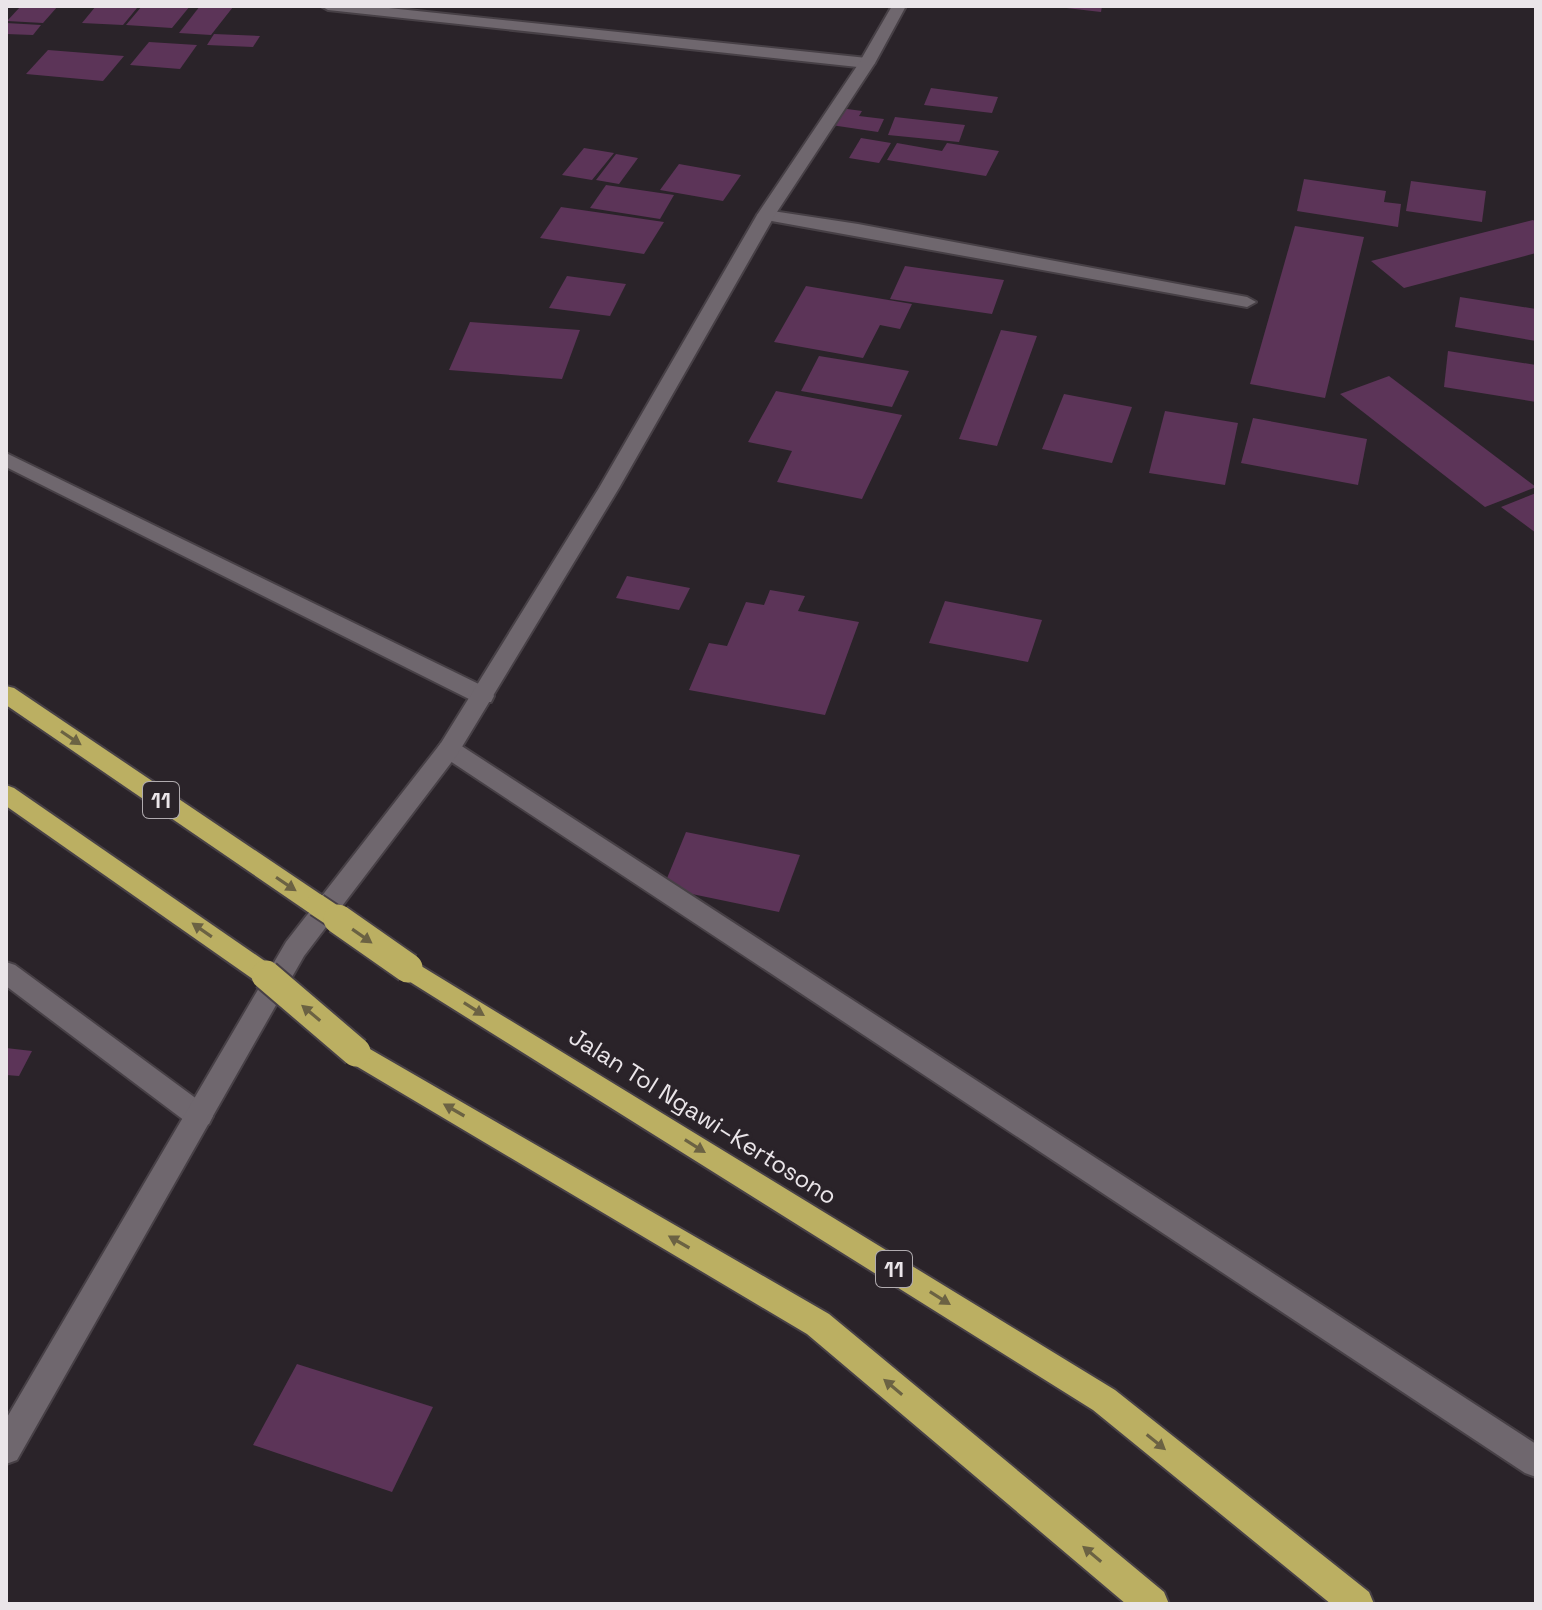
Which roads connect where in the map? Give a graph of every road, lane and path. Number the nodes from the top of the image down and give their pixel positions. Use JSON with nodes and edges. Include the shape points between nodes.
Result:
{"nodes":[{"id":1,"x":328,"y":6,"type":"edge"},
{"id":2,"x":899,"y":6,"type":"edge"},
{"id":3,"x":359,"y":8,"type":"edge"},
{"id":4,"x":867,"y":63,"type":"junction"},
{"id":5,"x":766,"y":215,"type":"junction"},
{"id":6,"x":1247,"y":302,"type":"dead end"},
{"id":7,"x":6,"y":459,"type":"edge"},
{"id":8,"x":6,"y":694,"type":"edge"},
{"id":9,"x":483,"y":696,"type":"junction"},
{"id":10,"x":449,"y":749,"type":"junction"},
{"id":11,"x":6,"y":794,"type":"edge"},
{"id":12,"x":6,"y":972,"type":"edge"},
{"id":13,"x":199,"y":1116,"type":"junction"},
{"id":14,"x":6,"y":1449,"type":"edge"},
{"id":15,"x":1536,"y":1462,"type":"edge"},
{"id":16,"x":1152,"y":1604,"type":"edge"},
{"id":17,"x":1357,"y":1604,"type":"edge"}],
"edges":[{"from":1,"to":3,"type":"street"},
{"from":2,"to":4,"type":"street"},
{"from":3,"to":4,"type":"street"},
{"from":4,"to":5,"type":"street"},
{"from":5,"to":6,"type":"street"},
{"from":5,"to":9,"type":"street"},
{"from":7,"to":9,"type":"street"},
{"from":8,"to":17,"type":"highway","name":"Jalan Tol Ngawi–Kertosono","number":"11","one_way":true,"bridge":true,"via":[[408,968],[1104,1400]]},
{"from":9,"to":10,"type":"street"},
{"from":10,"to":13,"type":"street","via":[[295,949]]},
{"from":10,"to":15,"type":"street"},
{"from":16,"to":11,"type":"highway","one_way":true,"bridge":true,"via":[[818,1324],[356,1052],[266,975]]},
{"from":12,"to":13,"type":"street"},
{"from":13,"to":14,"type":"street"}]}
